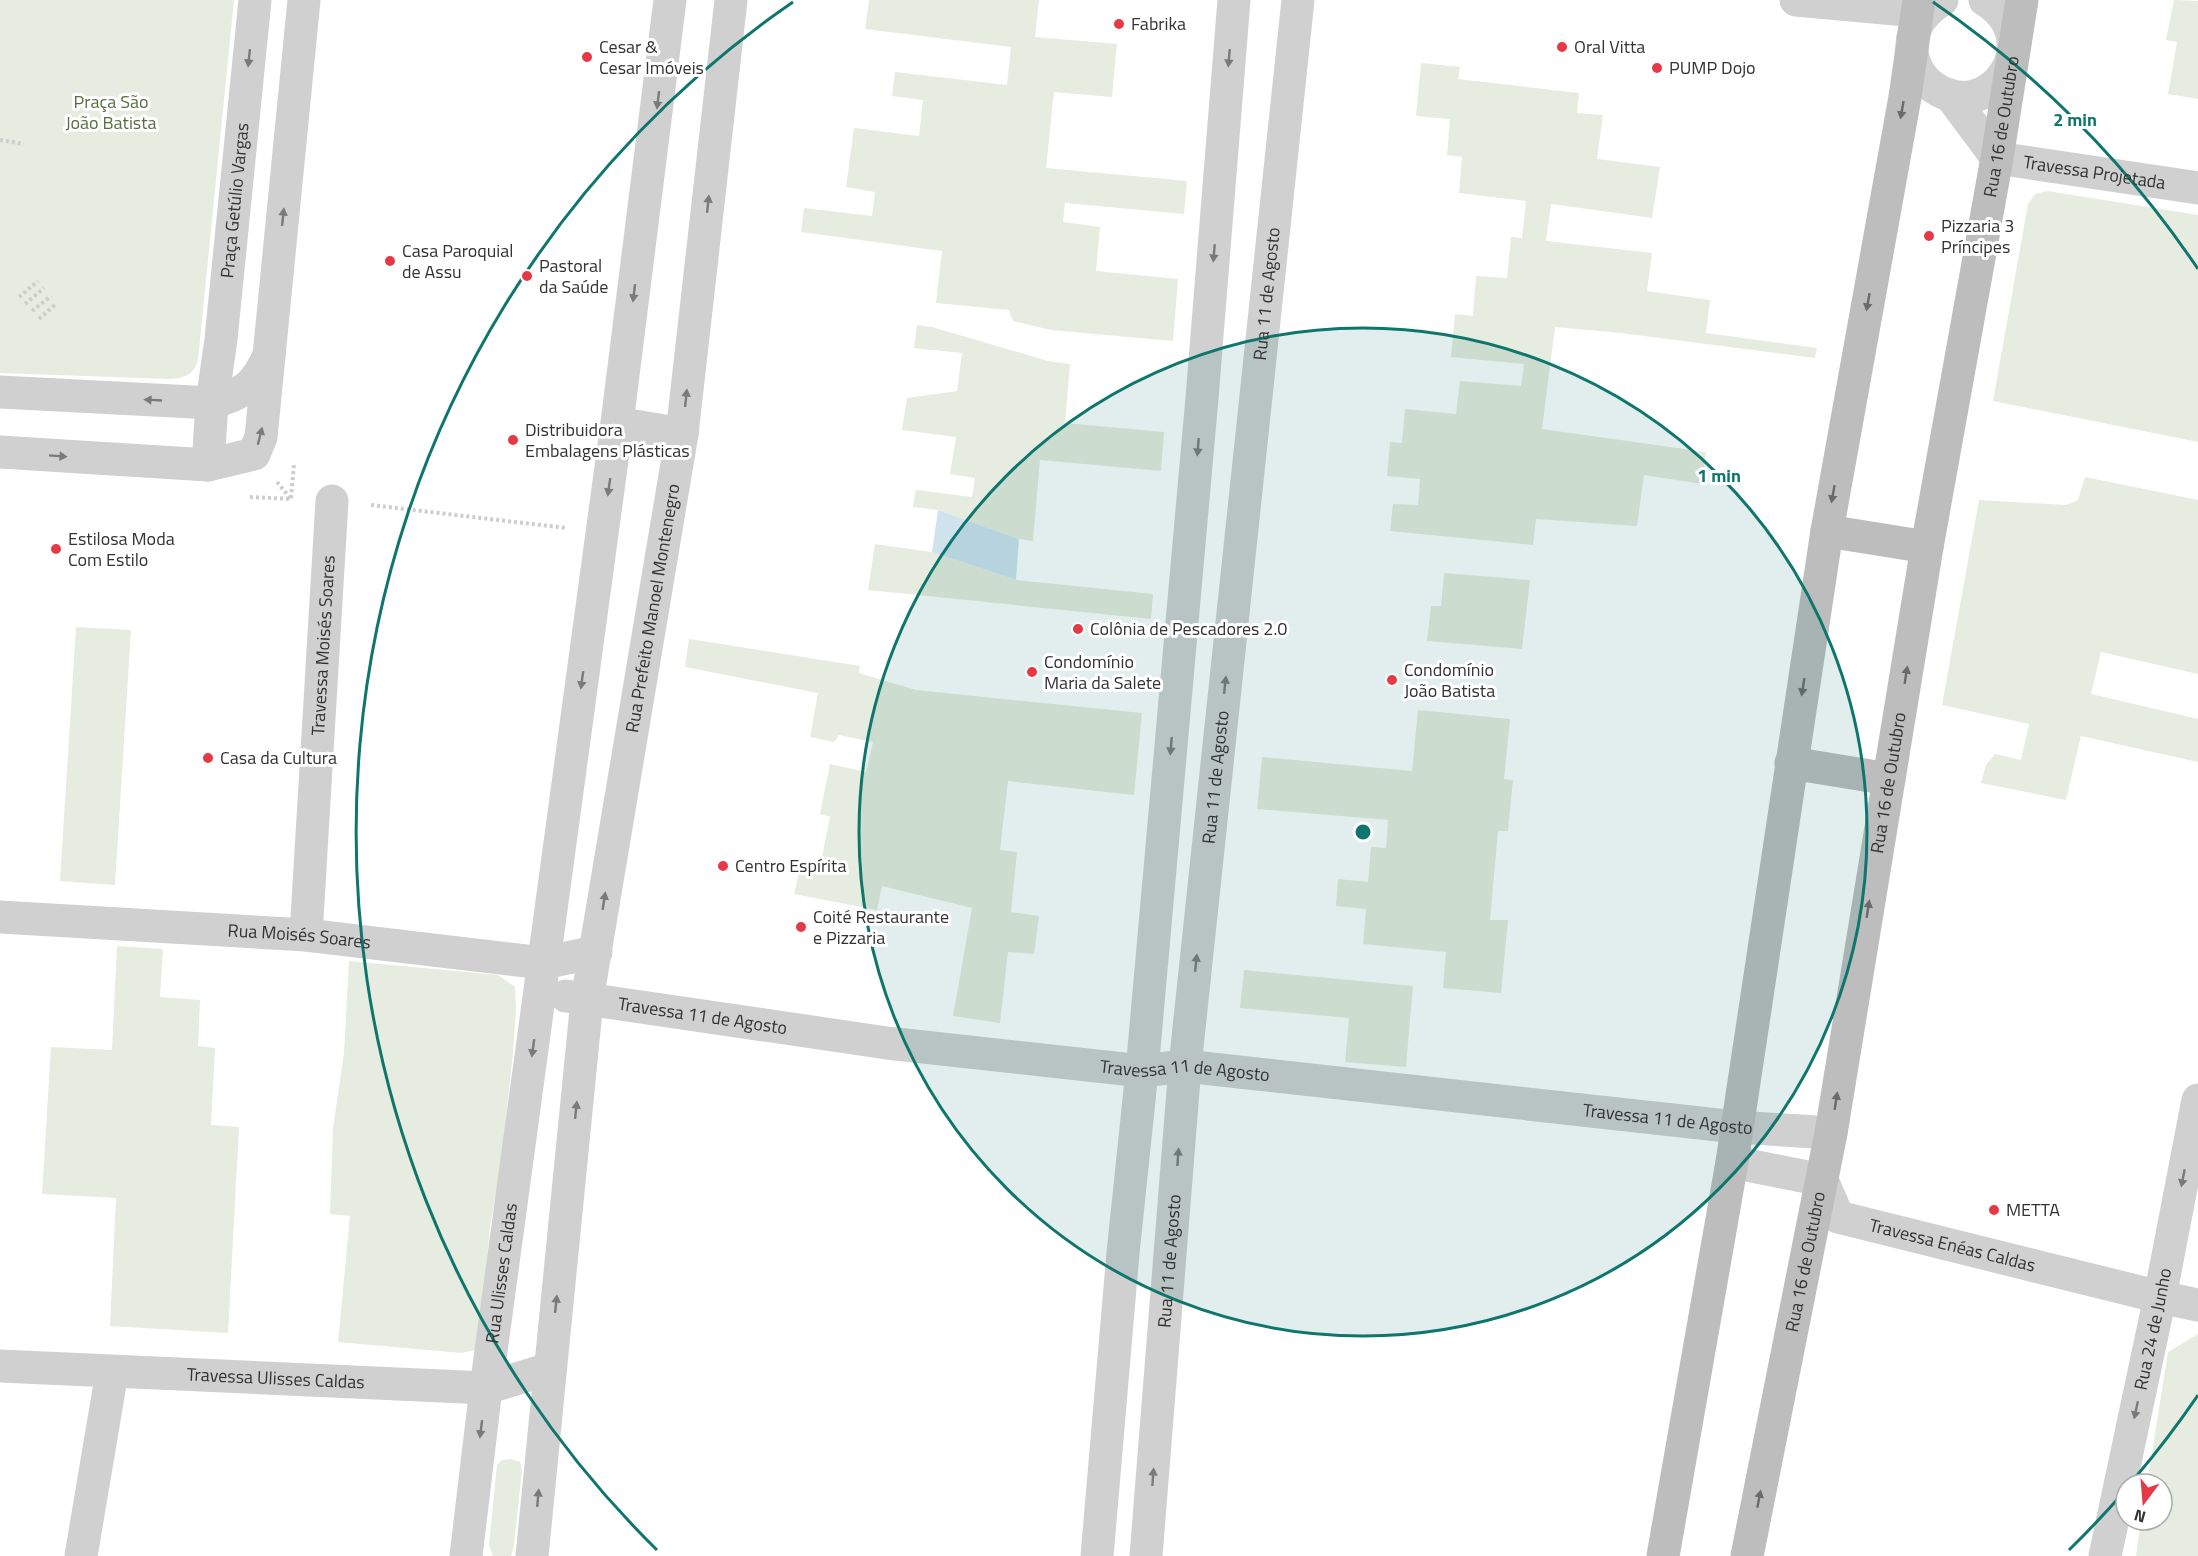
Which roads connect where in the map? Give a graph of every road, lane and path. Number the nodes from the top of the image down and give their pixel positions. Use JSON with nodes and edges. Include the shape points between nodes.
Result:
{"nodes":[{"id":1,"x":255,"y":0,"type":"edge"},
{"id":2,"x":304,"y":0,"type":"edge"},
{"id":3,"x":670,"y":0,"type":"edge"},
{"id":4,"x":731,"y":0,"type":"edge"},
{"id":5,"x":1234,"y":0,"type":"edge"},
{"id":6,"x":1298,"y":0,"type":"edge"},
{"id":7,"x":1796,"y":0,"type":"edge"},
{"id":8,"x":1985,"y":0,"type":"edge"},
{"id":9,"x":2021,"y":5,"type":"edge"},
{"id":10,"x":1923,"y":12,"type":"edge"},
{"id":11,"x":2013,"y":55,"type":"junction"},
{"id":12,"x":1950,"y":95,"type":"junction"},
{"id":13,"x":0,"y":140,"type":"edge"},
{"id":14,"x":24,"y":144,"type":"dead end"},
{"id":15,"x":1997,"y":158,"type":"junction"},
{"id":16,"x":2198,"y":188,"type":"edge"},
{"id":17,"x":38,"y":281,"type":"dead end"},
{"id":18,"x":44,"y":288,"type":"dead end"},
{"id":19,"x":51,"y":296,"type":"dead end"},
{"id":20,"x":19,"y":297,"type":"dead end"},
{"id":21,"x":57,"y":303,"type":"dead end"},
{"id":22,"x":25,"y":304,"type":"dead end"},
{"id":23,"x":32,"y":311,"type":"dead end"},
{"id":24,"x":39,"y":319,"type":"dead end"},
{"id":25,"x":269,"y":353,"type":"junction"},
{"id":26,"x":0,"y":392,"type":"edge"},
{"id":27,"x":1202,"y":398,"type":"junction"},
{"id":28,"x":1255,"y":402,"type":"junction"},
{"id":29,"x":212,"y":403,"type":"junction"},
{"id":30,"x":617,"y":423,"type":"junction"},
{"id":31,"x":682,"y":434,"type":"junction"},
{"id":32,"x":0,"y":452,"type":"edge"},
{"id":33,"x":254,"y":454,"type":"junction"},
{"id":34,"x":208,"y":465,"type":"junction"},
{"id":35,"x":332,"y":501,"type":"junction"},
{"id":36,"x":575,"y":529,"type":"dead end"},
{"id":37,"x":1827,"y":531,"type":"junction"},
{"id":38,"x":1927,"y":547,"type":"junction"},
{"id":39,"x":1791,"y":763,"type":"junction"},
{"id":40,"x":1889,"y":779,"type":"junction"},
{"id":41,"x":0,"y":917,"type":"edge"},
{"id":42,"x":306,"y":935,"type":"junction"},
{"id":43,"x":596,"y":952,"type":"junction"},
{"id":44,"x":542,"y":977,"type":"junction"},
{"id":45,"x":587,"y":1000,"type":"junction"},
{"id":46,"x":1185,"y":1066,"type":"junction"},
{"id":47,"x":1142,"y":1071,"type":"junction"},
{"id":48,"x":2198,"y":1100,"type":"edge"},
{"id":49,"x":1736,"y":1127,"type":"junction"},
{"id":50,"x":1831,"y":1133,"type":"junction"},
{"id":51,"x":1732,"y":1162,"type":"junction"},
{"id":52,"x":1822,"y":1180,"type":"junction"},
{"id":53,"x":2160,"y":1298,"type":"junction"},
{"id":54,"x":2198,"y":1305,"type":"edge"},
{"id":55,"x":0,"y":1366,"type":"edge"},
{"id":56,"x":549,"y":1369,"type":"junction"},
{"id":57,"x":111,"y":1372,"type":"junction"},
{"id":58,"x":486,"y":1388,"type":"junction"},
{"id":59,"x":1150,"y":1512,"type":"junction"},
{"id":60,"x":1101,"y":1515,"type":"junction"},
{"id":61,"x":81,"y":1556,"type":"edge"},
{"id":62,"x":466,"y":1556,"type":"edge"},
{"id":63,"x":532,"y":1556,"type":"edge"},
{"id":64,"x":1097,"y":1556,"type":"edge"},
{"id":65,"x":1146,"y":1556,"type":"edge"},
{"id":66,"x":1663,"y":1556,"type":"edge"},
{"id":67,"x":1747,"y":1556,"type":"edge"},
{"id":68,"x":2105,"y":1556,"type":"edge"}],
"edges":[{"from":1,"to":29,"type":"street","name":"Praça Getúlio Vargas","one_way":true},
{"from":25,"to":2,"type":"street","one_way":true},
{"from":3,"to":30,"type":"street","one_way":true},
{"from":31,"to":4,"type":"street","name":"Rua Prefeito Manoel Montenegro","one_way":true},
{"from":5,"to":27,"type":"street","one_way":true},
{"from":6,"to":28,"type":"street","name":"Rua 11 de Agosto"},
{"from":7,"to":10,"type":"street"},
{"from":8,"to":11,"type":"street","via":[[2005,16],[2014,41]]},
{"from":9,"to":11,"type":"street","name":"Rua 16 de Outubro"},
{"from":10,"to":12,"type":"street","via":[[1913,55],[1929,84]]},
{"from":10,"to":37,"type":"street","one_way":true},
{"from":11,"to":12,"type":"street","via":[[2009,68],[1991,89],[1964,97]]},
{"from":11,"to":15,"type":"street","name":"Rua 16 de Outubro"},
{"from":12,"to":15,"type":"street","name":"Travessa Projetada"},
{"from":13,"to":14,"type":"path"},
{"from":15,"to":16,"type":"street","name":"Travessa Projetada"},
{"from":15,"to":38,"type":"street","name":"Rua 16 de Outubro"},
{"from":17,"to":20,"type":"path"},
{"from":18,"to":22,"type":"path"},
{"from":19,"to":23,"type":"path"},
{"from":21,"to":24,"type":"path"},
{"from":25,"to":29,"type":"street","via":[[261,374],[251,385]]},
{"from":33,"to":25,"type":"street","one_way":true,"via":[[261,437]]},
{"from":29,"to":26,"type":"street","one_way":true},
{"from":27,"to":28,"type":"street"},
{"from":27,"to":47,"type":"street","one_way":true},
{"from":46,"to":28,"type":"street","name":"Rua 11 de Agosto","one_way":true},
{"from":29,"to":34,"type":"street","name":"Praça Getúlio Vargas"},
{"from":30,"to":31,"type":"street"},
{"from":30,"to":44,"type":"street","one_way":true},
{"from":43,"to":31,"type":"street","name":"Rua Prefeito Manoel Montenegro","one_way":true},
{"from":32,"to":34,"type":"street","one_way":true},
{"from":33,"to":34,"type":"street"},
{"from":33,"to":35,"type":"path","via":[[291,499]]},
{"from":35,"to":36,"type":"path"},
{"from":35,"to":42,"type":"street","name":"Travessa Moisés Soares"},
{"from":37,"to":38,"type":"street"},
{"from":37,"to":39,"type":"street","one_way":true},
{"from":40,"to":38,"type":"street","name":"Rua 16 de Outubro","one_way":true},
{"from":39,"to":40,"type":"street"},
{"from":39,"to":49,"type":"street"},
{"from":50,"to":40,"type":"street","name":"Rua 16 de Outubro","one_way":true},
{"from":41,"to":42,"type":"street","name":"Rua Moisés Soares"},
{"from":42,"to":44,"type":"street","name":"Rua Moisés Soares"},
{"from":43,"to":44,"type":"street","name":"Rua Moisés Soares"},
{"from":43,"to":45,"type":"street","name":"Rua Prefeito Manoel Montenegro"},
{"from":44,"to":45,"type":"street","name":"Travessa 11 de Agosto"},
{"from":44,"to":58,"type":"street","name":"Rua Ulisses Caldas","one_way":true},
{"from":45,"to":47,"type":"street","name":"Travessa 11 de Agosto","via":[[887,1043]]},
{"from":56,"to":45,"type":"street","one_way":true},
{"from":46,"to":47,"type":"street","name":"Travessa 11 de Agosto"},
{"from":46,"to":49,"type":"street","name":"Travessa 11 de Agosto"},
{"from":59,"to":46,"type":"street","name":"Rua 11 de Agosto","one_way":true},
{"from":47,"to":60,"type":"street"},
{"from":48,"to":53,"type":"street","name":"Rua 24 de Junho","one_way":true},
{"from":49,"to":50,"type":"street","name":"Travessa 11 de Agosto"},
{"from":49,"to":51,"type":"street"},
{"from":50,"to":52,"type":"street","name":"Rua 16 de Outubro"},
{"from":51,"to":52,"type":"street"},
{"from":51,"to":66,"type":"street"},
{"from":52,"to":53,"type":"street","name":"Travessa Enéas Caldas","via":[[1838,1217]]},
{"from":67,"to":52,"type":"street","name":"Rua 16 de Outubro","one_way":true},
{"from":53,"to":54,"type":"street","name":"Travessa Enéas Caldas"},
{"from":53,"to":68,"type":"street","name":"Rua 24 de Junho","one_way":true},
{"from":55,"to":57,"type":"street","name":"Travessa Ulisses Caldas"},
{"from":56,"to":58,"type":"street","name":"Travessa Ulisses Caldas"},
{"from":63,"to":56,"type":"street","one_way":true},
{"from":57,"to":58,"type":"street","name":"Travessa Ulisses Caldas"},
{"from":57,"to":61,"type":"street"},
{"from":58,"to":62,"type":"street","name":"Rua Ulisses Caldas","one_way":true},
{"from":59,"to":60,"type":"street"},
{"from":59,"to":65,"type":"street","name":"Rua 11 de Agosto"},
{"from":60,"to":64,"type":"street"}]}
